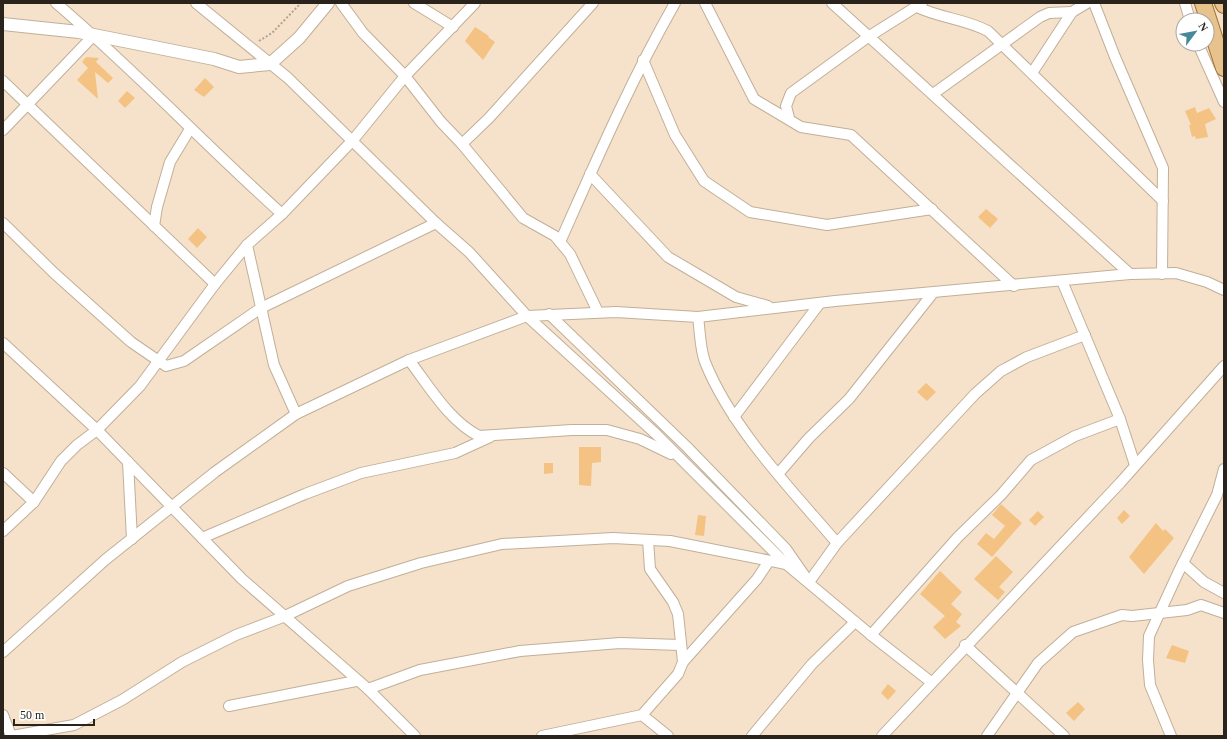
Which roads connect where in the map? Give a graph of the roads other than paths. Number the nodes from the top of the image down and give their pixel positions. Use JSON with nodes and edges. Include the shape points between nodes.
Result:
{"nodes":[{"id":1,"x":56,"y":3,"type":"edge"},
{"id":2,"x":196,"y":3,"type":"edge"},
{"id":3,"x":328,"y":3,"type":"edge"},
{"id":4,"x":341,"y":3,"type":"edge"},
{"id":5,"x":414,"y":3,"type":"edge"},
{"id":6,"x":476,"y":3,"type":"edge"},
{"id":7,"x":593,"y":3,"type":"edge"},
{"id":8,"x":675,"y":3,"type":"edge"},
{"id":9,"x":705,"y":3,"type":"edge"},
{"id":10,"x":832,"y":3,"type":"edge"},
{"id":11,"x":1087,"y":3,"type":"edge"},
{"id":12,"x":1094,"y":3,"type":"edge"},
{"id":13,"x":1204,"y":3,"type":"edge"},
{"id":14,"x":919,"y":5,"type":"edge"},
{"id":15,"x":1072,"y":12,"type":"junction"},
{"id":16,"x":3,"y":24,"type":"edge"},
{"id":17,"x":453,"y":27,"type":"junction"},
{"id":18,"x":94,"y":35,"type":"junction"},
{"id":19,"x":868,"y":37,"type":"junction"},
{"id":20,"x":1002,"y":44,"type":"junction"},
{"id":21,"x":1202,"y":52,"type":"edge"},
{"id":22,"x":643,"y":60,"type":"junction"},
{"id":23,"x":270,"y":64,"type":"junction"},
{"id":24,"x":1224,"y":68,"type":"edge"},
{"id":25,"x":1032,"y":73,"type":"junction"},
{"id":26,"x":405,"y":76,"type":"junction"},
{"id":27,"x":3,"y":81,"type":"edge"},
{"id":28,"x":933,"y":94,"type":"junction"},
{"id":29,"x":1224,"y":102,"type":"edge"},
{"id":30,"x":27,"y":104,"type":"junction"},
{"id":31,"x":789,"y":118,"type":"junction"},
{"id":32,"x":190,"y":129,"type":"junction"},
{"id":33,"x":3,"y":130,"type":"edge"},
{"id":34,"x":353,"y":140,"type":"junction"},
{"id":35,"x":462,"y":144,"type":"junction"},
{"id":36,"x":590,"y":174,"type":"junction"},
{"id":37,"x":1163,"y":201,"type":"junction"},
{"id":38,"x":932,"y":209,"type":"junction"},
{"id":39,"x":282,"y":214,"type":"junction"},
{"id":40,"x":3,"y":223,"type":"edge"},
{"id":41,"x":436,"y":223,"type":"junction"},
{"id":42,"x":154,"y":226,"type":"junction"},
{"id":43,"x":560,"y":242,"type":"junction"},
{"id":44,"x":247,"y":244,"type":"junction"},
{"id":45,"x":1130,"y":274,"type":"junction"},
{"id":46,"x":1162,"y":274,"type":"junction"},
{"id":47,"x":1062,"y":281,"type":"junction"},
{"id":48,"x":215,"y":284,"type":"junction"},
{"id":49,"x":1014,"y":286,"type":"junction"},
{"id":50,"x":1224,"y":290,"type":"edge"},
{"id":51,"x":933,"y":293,"type":"junction"},
{"id":52,"x":820,"y":303,"type":"junction"},
{"id":53,"x":261,"y":308,"type":"junction"},
{"id":54,"x":773,"y":308,"type":"junction"},
{"id":55,"x":598,"y":312,"type":"junction"},
{"id":56,"x":549,"y":314,"type":"junction"},
{"id":57,"x":527,"y":316,"type":"junction"},
{"id":58,"x":698,"y":317,"type":"junction"},
{"id":59,"x":1085,"y":335,"type":"junction"},
{"id":60,"x":3,"y":343,"type":"edge"},
{"id":61,"x":409,"y":360,"type":"junction"},
{"id":62,"x":158,"y":362,"type":"junction"},
{"id":63,"x":1224,"y":366,"type":"edge"},
{"id":64,"x":1224,"y":372,"type":"edge"},
{"id":65,"x":296,"y":414,"type":"junction"},
{"id":66,"x":734,"y":417,"type":"junction"},
{"id":67,"x":1120,"y":418,"type":"junction"},
{"id":68,"x":97,"y":430,"type":"junction"},
{"id":69,"x":492,"y":436,"type":"junction"},
{"id":70,"x":128,"y":462,"type":"junction"},
{"id":71,"x":684,"y":462,"type":"junction"},
{"id":72,"x":1135,"y":465,"type":"junction"},
{"id":73,"x":1224,"y":469,"type":"edge"},
{"id":74,"x":3,"y":473,"type":"edge"},
{"id":75,"x":778,"y":474,"type":"junction"},
{"id":76,"x":34,"y":502,"type":"junction"},
{"id":77,"x":172,"y":507,"type":"junction"},
{"id":78,"x":3,"y":531,"type":"edge"},
{"id":79,"x":202,"y":538,"type":"junction"},
{"id":80,"x":132,"y":539,"type":"junction"},
{"id":81,"x":648,"y":540,"type":"junction"},
{"id":82,"x":837,"y":543,"type":"junction"},
{"id":83,"x":769,"y":561,"type":"junction"},
{"id":84,"x":1183,"y":563,"type":"junction"},
{"id":85,"x":786,"y":564,"type":"junction"},
{"id":86,"x":809,"y":582,"type":"junction"},
{"id":87,"x":1224,"y":593,"type":"edge"},
{"id":88,"x":1159,"y":613,"type":"junction"},
{"id":89,"x":1224,"y":613,"type":"edge"},
{"id":90,"x":283,"y":617,"type":"junction"},
{"id":91,"x":855,"y":622,"type":"junction"},
{"id":92,"x":871,"y":635,"type":"junction"},
{"id":93,"x":680,"y":645,"type":"junction"},
{"id":94,"x":965,"y":646,"type":"junction"},
{"id":95,"x":3,"y":652,"type":"edge"},
{"id":96,"x":683,"y":662,"type":"junction"},
{"id":97,"x":356,"y":681,"type":"junction"},
{"id":98,"x":931,"y":682,"type":"junction"},
{"id":99,"x":368,"y":689,"type":"junction"},
{"id":100,"x":1018,"y":694,"type":"junction"},
{"id":101,"x":229,"y":706,"type":"dead end"},
{"id":102,"x":3,"y":715,"type":"edge"},
{"id":103,"x":642,"y":715,"type":"junction"},
{"id":104,"x":12,"y":736,"type":"edge"},
{"id":105,"x":415,"y":736,"type":"edge"},
{"id":106,"x":542,"y":736,"type":"edge"},
{"id":107,"x":668,"y":736,"type":"edge"},
{"id":108,"x":752,"y":736,"type":"edge"},
{"id":109,"x":882,"y":736,"type":"edge"},
{"id":110,"x":987,"y":736,"type":"edge"},
{"id":111,"x":1064,"y":736,"type":"edge"},
{"id":112,"x":1171,"y":736,"type":"edge"}],
"edges":[{"from":1,"to":18,"type":"street"},
{"from":2,"to":23,"type":"street"},
{"from":3,"to":23,"type":"street","via":[[299,38]]},
{"from":4,"to":26,"type":"street","via":[[363,33]]},
{"from":5,"to":17,"type":"street"},
{"from":6,"to":17,"type":"street"},
{"from":7,"to":35,"type":"street","via":[[489,118]]},
{"from":8,"to":22,"type":"street"},
{"from":9,"to":31,"type":"street","via":[[754,99]]},
{"from":10,"to":19,"type":"street"},
{"from":11,"to":15,"type":"street"},
{"from":12,"to":37,"type":"street","via":[[1114,56],[1164,168]]},
{"from":13,"to":24,"type":"main road"},
{"from":14,"to":19,"type":"street"},
{"from":14,"to":20,"type":"street","via":[[929,13],[972,23],[988,31]]},
{"from":15,"to":20,"type":"street","via":[[1049,13],[1040,17]]},
{"from":15,"to":25,"type":"street"},
{"from":16,"to":18,"type":"street"},
{"from":17,"to":26,"type":"street"},
{"from":18,"to":23,"type":"street","via":[[239,67]]},
{"from":18,"to":30,"type":"street"},
{"from":18,"to":32,"type":"street"},
{"from":19,"to":28,"type":"street"},
{"from":19,"to":31,"type":"street","via":[[791,93],[786,106]]},
{"from":20,"to":25,"type":"street"},
{"from":20,"to":28,"type":"street"},
{"from":21,"to":29,"type":"street"},
{"from":22,"to":36,"type":"street"},
{"from":22,"to":38,"type":"street","via":[[675,135],[704,181],[750,212],[827,225]]},
{"from":23,"to":34,"type":"street"},
{"from":25,"to":37,"type":"street"},
{"from":26,"to":34,"type":"street"},
{"from":26,"to":35,"type":"street"},
{"from":27,"to":30,"type":"street"},
{"from":28,"to":45,"type":"street"},
{"from":30,"to":33,"type":"street"},
{"from":30,"to":42,"type":"street"},
{"from":31,"to":38,"type":"street","via":[[801,127],[851,135]]},
{"from":32,"to":39,"type":"street"},
{"from":32,"to":42,"type":"street","via":[[170,162]]},
{"from":34,"to":39,"type":"street"},
{"from":34,"to":41,"type":"street"},
{"from":35,"to":43,"type":"street","via":[[523,218],[555,236]]},
{"from":36,"to":43,"type":"street"},
{"from":36,"to":54,"type":"street","via":[[668,257],[736,297]]},
{"from":37,"to":46,"type":"street"},
{"from":38,"to":49,"type":"street"},
{"from":39,"to":44,"type":"street"},
{"from":40,"to":62,"type":"street","via":[[60,279],[131,342]]},
{"from":41,"to":53,"type":"street"},
{"from":41,"to":57,"type":"street","via":[[469,252]]},
{"from":42,"to":48,"type":"street"},
{"from":43,"to":55,"type":"street","via":[[570,254]]},
{"from":44,"to":48,"type":"street"},
{"from":44,"to":53,"type":"street"},
{"from":45,"to":46,"type":"street"},
{"from":45,"to":47,"type":"street"},
{"from":46,"to":50,"type":"street","via":[[1176,273]]},
{"from":47,"to":49,"type":"street"},
{"from":47,"to":59,"type":"street"},
{"from":48,"to":62,"type":"street"},
{"from":49,"to":51,"type":"street"},
{"from":51,"to":52,"type":"street"},
{"from":51,"to":75,"type":"street","via":[[849,399],[808,438]]},
{"from":52,"to":54,"type":"street"},
{"from":52,"to":66,"type":"street"},
{"from":53,"to":62,"type":"street","via":[[184,361],[166,366]]},
{"from":53,"to":65,"type":"street","via":[[274,365]]},
{"from":54,"to":58,"type":"street"},
{"from":55,"to":56,"type":"street"},
{"from":55,"to":58,"type":"street"},
{"from":56,"to":57,"type":"street"},
{"from":56,"to":86,"type":"street","via":[[692,452],[786,549]]},
{"from":57,"to":61,"type":"street"},
{"from":57,"to":71,"type":"street"},
{"from":58,"to":66,"type":"street","via":[[705,361]]},
{"from":59,"to":67,"type":"street"},
{"from":59,"to":82,"type":"street","via":[[1027,357],[1002,371],[975,394]]},
{"from":60,"to":68,"type":"street"},
{"from":61,"to":65,"type":"street"},
{"from":61,"to":69,"type":"street","via":[[462,424],[479,436]]},
{"from":62,"to":68,"type":"street","via":[[140,386]]},
{"from":63,"to":64,"type":"street"},
{"from":63,"to":72,"type":"street"},
{"from":65,"to":77,"type":"street","via":[[215,472]]},
{"from":66,"to":75,"type":"street"},
{"from":67,"to":72,"type":"street"},
{"from":67,"to":92,"type":"street","via":[[1075,436],[1031,460]]},
{"from":68,"to":70,"type":"street"},
{"from":68,"to":76,"type":"street","via":[[77,445],[62,461]]},
{"from":69,"to":71,"type":"street","via":[[558,430],[607,430],[640,438]]},
{"from":69,"to":79,"type":"street","via":[[455,453],[361,472]]},
{"from":70,"to":77,"type":"street"},
{"from":70,"to":80,"type":"street"},
{"from":71,"to":85,"type":"street"},
{"from":72,"to":94,"type":"street"},
{"from":73,"to":84,"type":"street","via":[[1218,495]]},
{"from":74,"to":76,"type":"street"},
{"from":75,"to":82,"type":"street"},
{"from":76,"to":78,"type":"street"},
{"from":77,"to":79,"type":"street"},
{"from":77,"to":80,"type":"street"},
{"from":79,"to":90,"type":"street"},
{"from":80,"to":95,"type":"street","via":[[73,588]]},
{"from":81,"to":83,"type":"street","via":[[670,541]]},
{"from":81,"to":90,"type":"street","via":[[613,538],[502,544],[421,563],[348,586]]},
{"from":81,"to":93,"type":"street","via":[[650,569],[673,602],[678,614]]},
{"from":82,"to":86,"type":"street"},
{"from":83,"to":85,"type":"street"},
{"from":83,"to":96,"type":"street","via":[[757,579]]},
{"from":84,"to":87,"type":"street","via":[[1204,582]]},
{"from":84,"to":88,"type":"street"},
{"from":85,"to":86,"type":"street"},
{"from":86,"to":91,"type":"street"},
{"from":88,"to":89,"type":"street","via":[[1187,610],[1201,605]]},
{"from":88,"to":100,"type":"street","via":[[1122,615],[1073,632],[1038,663]]},
{"from":88,"to":112,"type":"street","via":[[1149,636],[1150,685]]},
{"from":90,"to":97,"type":"street"},
{"from":90,"to":104,"type":"street","via":[[236,635],[182,662],[122,700],[74,724]]},
{"from":91,"to":92,"type":"street"},
{"from":91,"to":108,"type":"street","via":[[812,664]]},
{"from":92,"to":98,"type":"street"},
{"from":93,"to":96,"type":"street"},
{"from":93,"to":99,"type":"street","via":[[620,643],[520,651],[420,670]]},
{"from":94,"to":98,"type":"street"},
{"from":94,"to":100,"type":"street"},
{"from":96,"to":103,"type":"street","via":[[678,674]]},
{"from":97,"to":99,"type":"street"},
{"from":97,"to":101,"type":"street"},
{"from":98,"to":109,"type":"street"},
{"from":99,"to":105,"type":"street"},
{"from":100,"to":110,"type":"street"},
{"from":100,"to":111,"type":"street"},
{"from":102,"to":104,"type":"street"},
{"from":103,"to":106,"type":"street"},
{"from":103,"to":107,"type":"street"}]}
